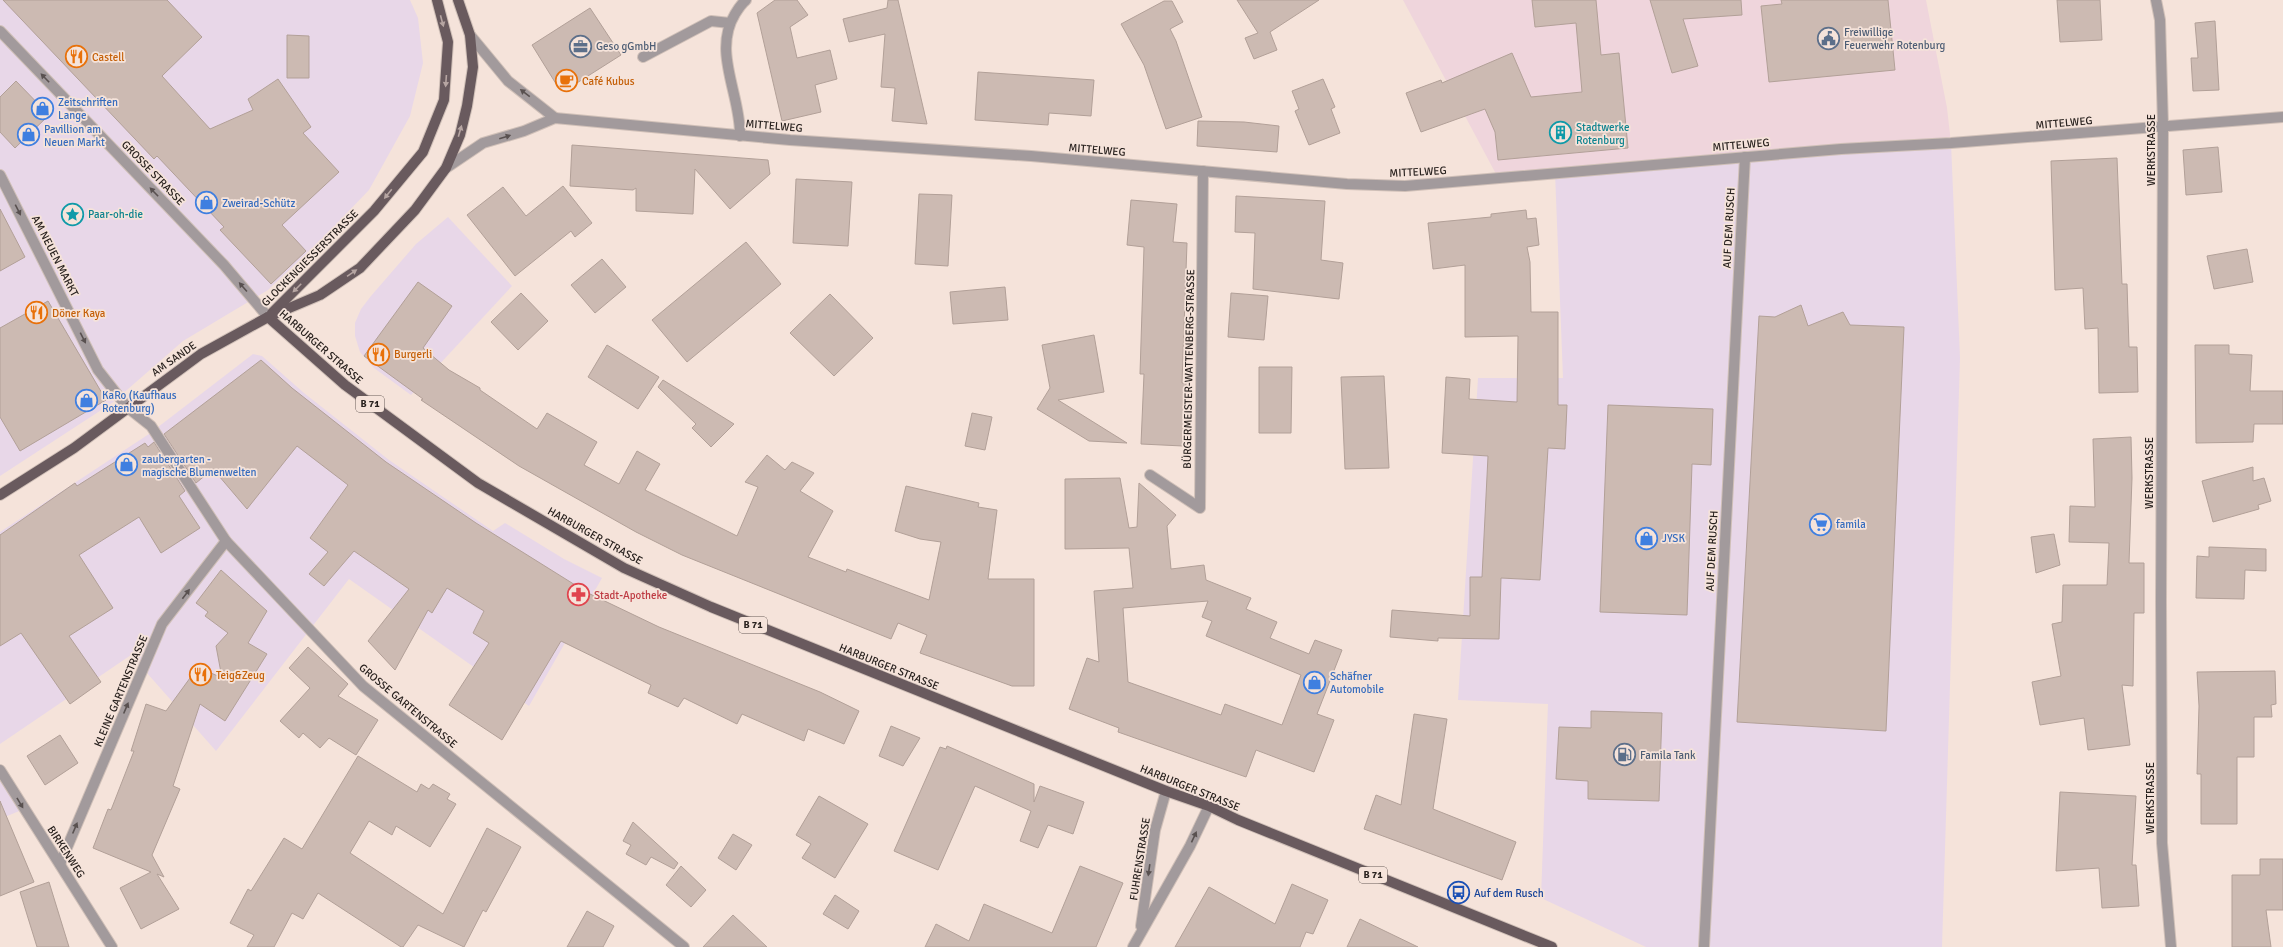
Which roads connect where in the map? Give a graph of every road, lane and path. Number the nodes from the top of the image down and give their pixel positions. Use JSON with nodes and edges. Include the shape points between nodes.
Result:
{"nodes":[{"id":1,"x":437,"y":0,"type":"edge"},
{"id":2,"x":458,"y":0,"type":"edge"},
{"id":3,"x":746,"y":0,"type":"edge"},
{"id":4,"x":2156,"y":0,"type":"edge"},
{"id":5,"x":730,"y":23,"type":"junction"},
{"id":6,"x":0,"y":30,"type":"edge"},
{"id":7,"x":470,"y":35,"type":"junction"},
{"id":8,"x":643,"y":57,"type":"dead end"},
{"id":9,"x":2283,"y":117,"type":"edge"},
{"id":10,"x":555,"y":118,"type":"junction"},
{"id":11,"x":2163,"y":126,"type":"junction"},
{"id":12,"x":740,"y":136,"type":"junction"},
{"id":13,"x":1745,"y":157,"type":"junction"},
{"id":14,"x":446,"y":168,"type":"junction"},
{"id":15,"x":1203,"y":171,"type":"junction"},
{"id":16,"x":0,"y":175,"type":"edge"},
{"id":17,"x":268,"y":317,"type":"junction"},
{"id":18,"x":127,"y":407,"type":"junction"},
{"id":19,"x":1150,"y":475,"type":"dead end"},
{"id":20,"x":0,"y":495,"type":"edge"},
{"id":21,"x":226,"y":541,"type":"junction"},
{"id":22,"x":0,"y":770,"type":"edge"},
{"id":23,"x":1166,"y":791,"type":"junction"},
{"id":24,"x":1209,"y":806,"type":"junction"},
{"id":25,"x":60,"y":864,"type":"junction"},
{"id":26,"x":1141,"y":932,"type":"junction"},
{"id":27,"x":112,"y":947,"type":"edge"},
{"id":28,"x":684,"y":947,"type":"edge"},
{"id":29,"x":1133,"y":947,"type":"edge"},
{"id":30,"x":1552,"y":947,"type":"edge"},
{"id":31,"x":1704,"y":947,"type":"edge"},
{"id":32,"x":2171,"y":947,"type":"edge"}],
"edges":[{"from":1,"to":17,"type":"main road","name":"GLOCKENGIESSERSTRASSE","one_way":true,"via":[[448,42],[444,100],[423,152],[374,211]]},
{"from":2,"to":7,"type":"main road","name":"GLOCKENGIESSERSTRASSE"},
{"from":3,"to":5,"type":"street"},
{"from":4,"to":11,"type":"street","name":"WERKSTRASSE","via":[[2160,20]]},
{"from":5,"to":8,"type":"street","via":[[711,21]]},
{"from":5,"to":12,"type":"street","via":[[725,45],[740,121]]},
{"from":17,"to":6,"type":"street","name":"GROSSE STRASSE","one_way":true,"via":[[224,265]]},
{"from":10,"to":7,"type":"street","one_way":true,"via":[[508,81]]},
{"from":14,"to":7,"type":"main road","name":"GLOCKENGIESSERSTRASSE","one_way":true,"via":[[460,135],[467,106],[473,67]]},
{"from":9,"to":11,"type":"street","name":"MITTELWEG"},
{"from":10,"to":12,"type":"street","name":"MITTELWEG"},
{"from":14,"to":10,"type":"street","name":"MITTELWEG","one_way":true,"via":[[483,144]]},
{"from":11,"to":13,"type":"street","name":"MITTELWEG"},
{"from":11,"to":32,"type":"street","name":"WERKSTRASSE","via":[[2162,843]]},
{"from":12,"to":15,"type":"street","name":"MITTELWEG"},
{"from":13,"to":15,"type":"street","name":"MITTELWEG","via":[[1405,186],[1348,184]]},
{"from":13,"to":31,"type":"street","name":"AUF DEM RUSCH"},
{"from":17,"to":14,"type":"main road","name":"GLOCKENGIESSERSTRASSE","one_way":true,"via":[[320,295],[360,268],[415,210]]},
{"from":15,"to":19,"type":"street","name":"BÜRGERMEISTER-WATTENBERG-STRASSE","via":[[1200,508]]},
{"from":16,"to":18,"type":"street","name":"AM NEUEN MARKT","one_way":true,"via":[[98,370]]},
{"from":17,"to":18,"type":"main road","name":"AM SANDE","via":[[201,354]]},
{"from":17,"to":23,"type":"main road","name":"HARBURGER STRASSE","number":"B 71","via":[[345,385],[478,483],[624,568],[710,607]]},
{"from":18,"to":20,"type":"main road","name":"AM SANDE","via":[[74,448]]},
{"from":18,"to":21,"type":"street","name":"GROSSE GARTENSTRASSE","via":[[151,426]]},
{"from":25,"to":21,"type":"street","name":"KLEINE GARTENSTRASSE","one_way":true,"via":[[162,624]]},
{"from":21,"to":28,"type":"street","name":"GROSSE GARTENSTRASSE","via":[[363,686]]},
{"from":22,"to":25,"type":"street","name":"BIRKENWEG","one_way":true},
{"from":23,"to":24,"type":"main road","name":"HARBURGER STRASSE","number":"B 71"},
{"from":23,"to":26,"type":"street","name":"FUHRENSTRASSE","one_way":true,"via":[[1155,830]]},
{"from":26,"to":24,"type":"street","name":"FUHRENSTRASSE","one_way":true,"via":[[1190,846]]},
{"from":24,"to":30,"type":"main road","name":"HARBURGER STRASSE","number":"B 71"},
{"from":25,"to":27,"type":"street","name":"BIRKENWEG"},
{"from":26,"to":29,"type":"street","name":"FUHRENSTRASSE"}]}
